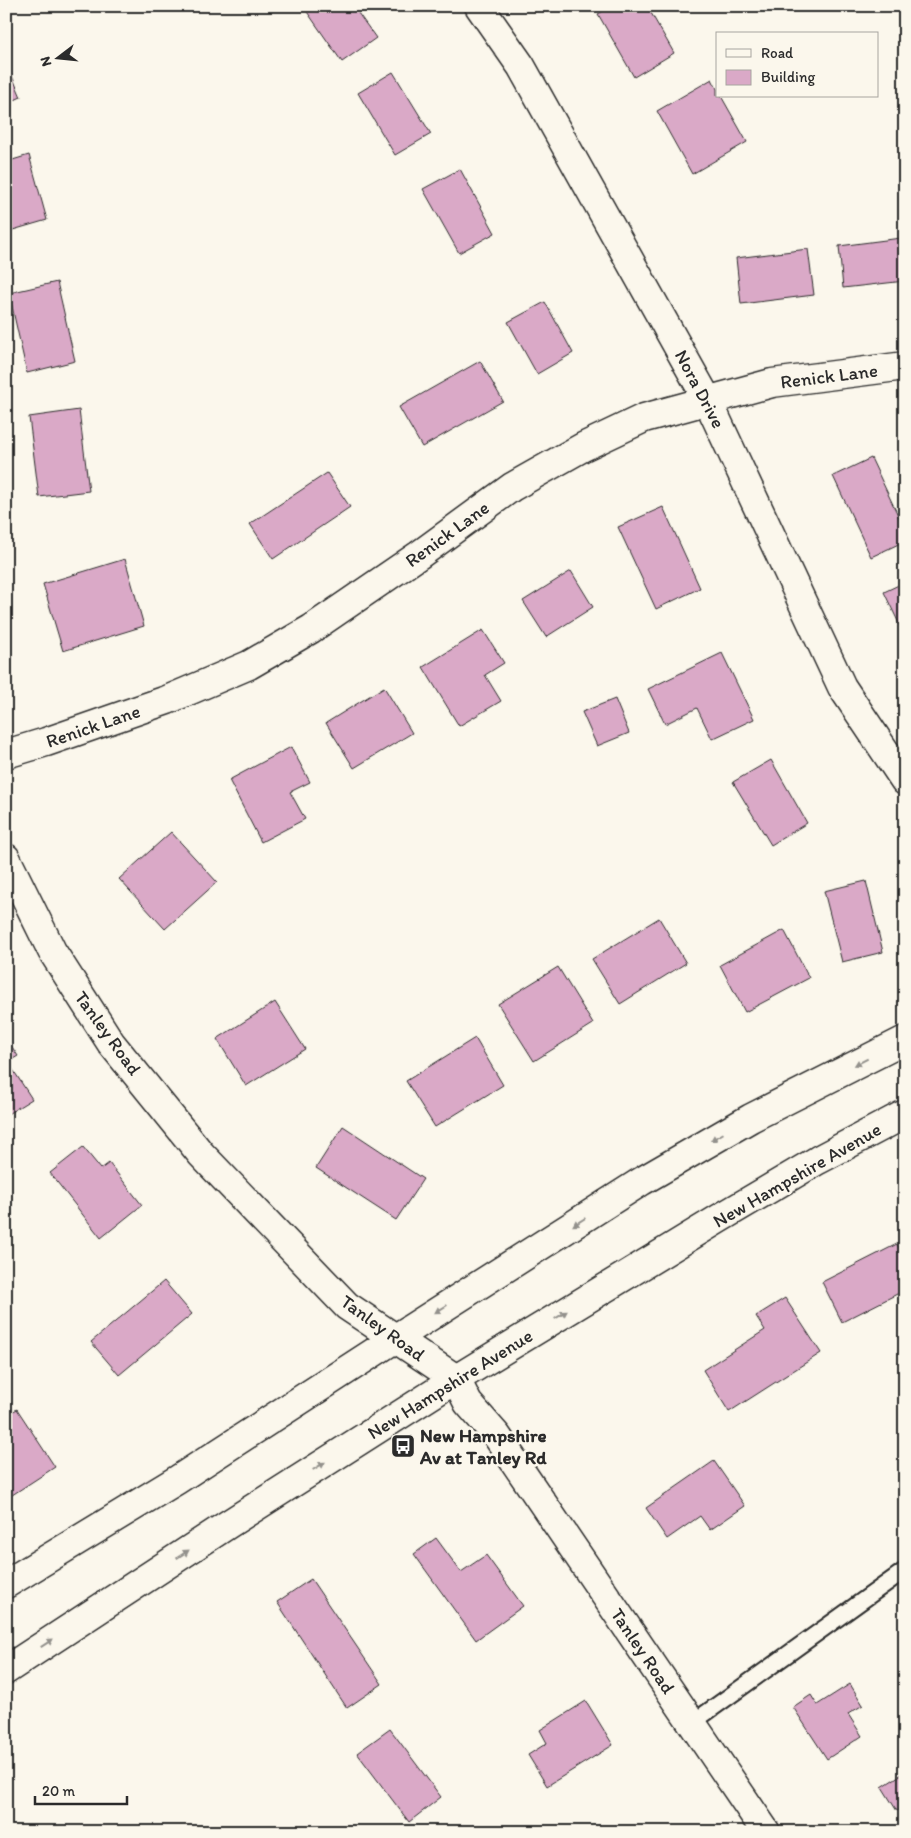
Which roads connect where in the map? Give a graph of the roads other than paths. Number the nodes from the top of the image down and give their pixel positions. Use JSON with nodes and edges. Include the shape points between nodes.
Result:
{"nodes":[{"id":1,"x":479,"y":6,"type":"edge"},
{"id":2,"x":905,"y":366,"type":"edge"},
{"id":3,"x":707,"y":400,"type":"junction"},
{"id":4,"x":6,"y":754,"type":"edge"},
{"id":5,"x":905,"y":781,"type":"edge"},
{"id":6,"x":6,"y":858,"type":"edge"},
{"id":7,"x":905,"y":1040,"type":"edge"},
{"id":8,"x":905,"y":1114,"type":"edge"},
{"id":9,"x":396,"y":1338,"type":"junction"},
{"id":10,"x":456,"y":1379,"type":"junction"},
{"id":11,"x":905,"y":1570,"type":"edge"},
{"id":12,"x":6,"y":1584,"type":"edge"},
{"id":13,"x":6,"y":1670,"type":"edge"},
{"id":14,"x":692,"y":1722,"type":"junction"},
{"id":15,"x":766,"y":1832,"type":"edge"}],
"edges":[{"from":1,"to":3,"type":"street","name":"Nora Drive","via":[[521,66]]},
{"from":2,"to":3,"type":"street","name":"Renick Lane","via":[[772,383]]},
{"from":3,"to":4,"type":"street","name":"Renick Lane","via":[[644,418],[583,447],[512,487],[311,630],[249,665],[167,700]]},
{"from":3,"to":5,"type":"street","name":"Nora Drive","via":[[842,687]]},
{"from":6,"to":9,"type":"street","name":"Tanley Road","via":[[52,951],[123,1058],[202,1154],[347,1306]]},
{"from":7,"to":9,"type":"street","one_way":true,"via":[[743,1123],[642,1182]]},
{"from":10,"to":8,"type":"street","name":"New Hampshire Avenue","one_way":true,"via":[[818,1160]]},
{"from":9,"to":10,"type":"street","name":"Tanley Road"},
{"from":9,"to":12,"type":"street","via":[[177,1480]]},
{"from":13,"to":10,"type":"street","name":"New Hampshire Avenue","one_way":true},
{"from":10,"to":14,"type":"street","name":"Tanley Road","via":[[468,1403],[496,1436]]},
{"from":11,"to":14,"type":"lane"},
{"from":14,"to":15,"type":"street","name":"Tanley Road"}]}
